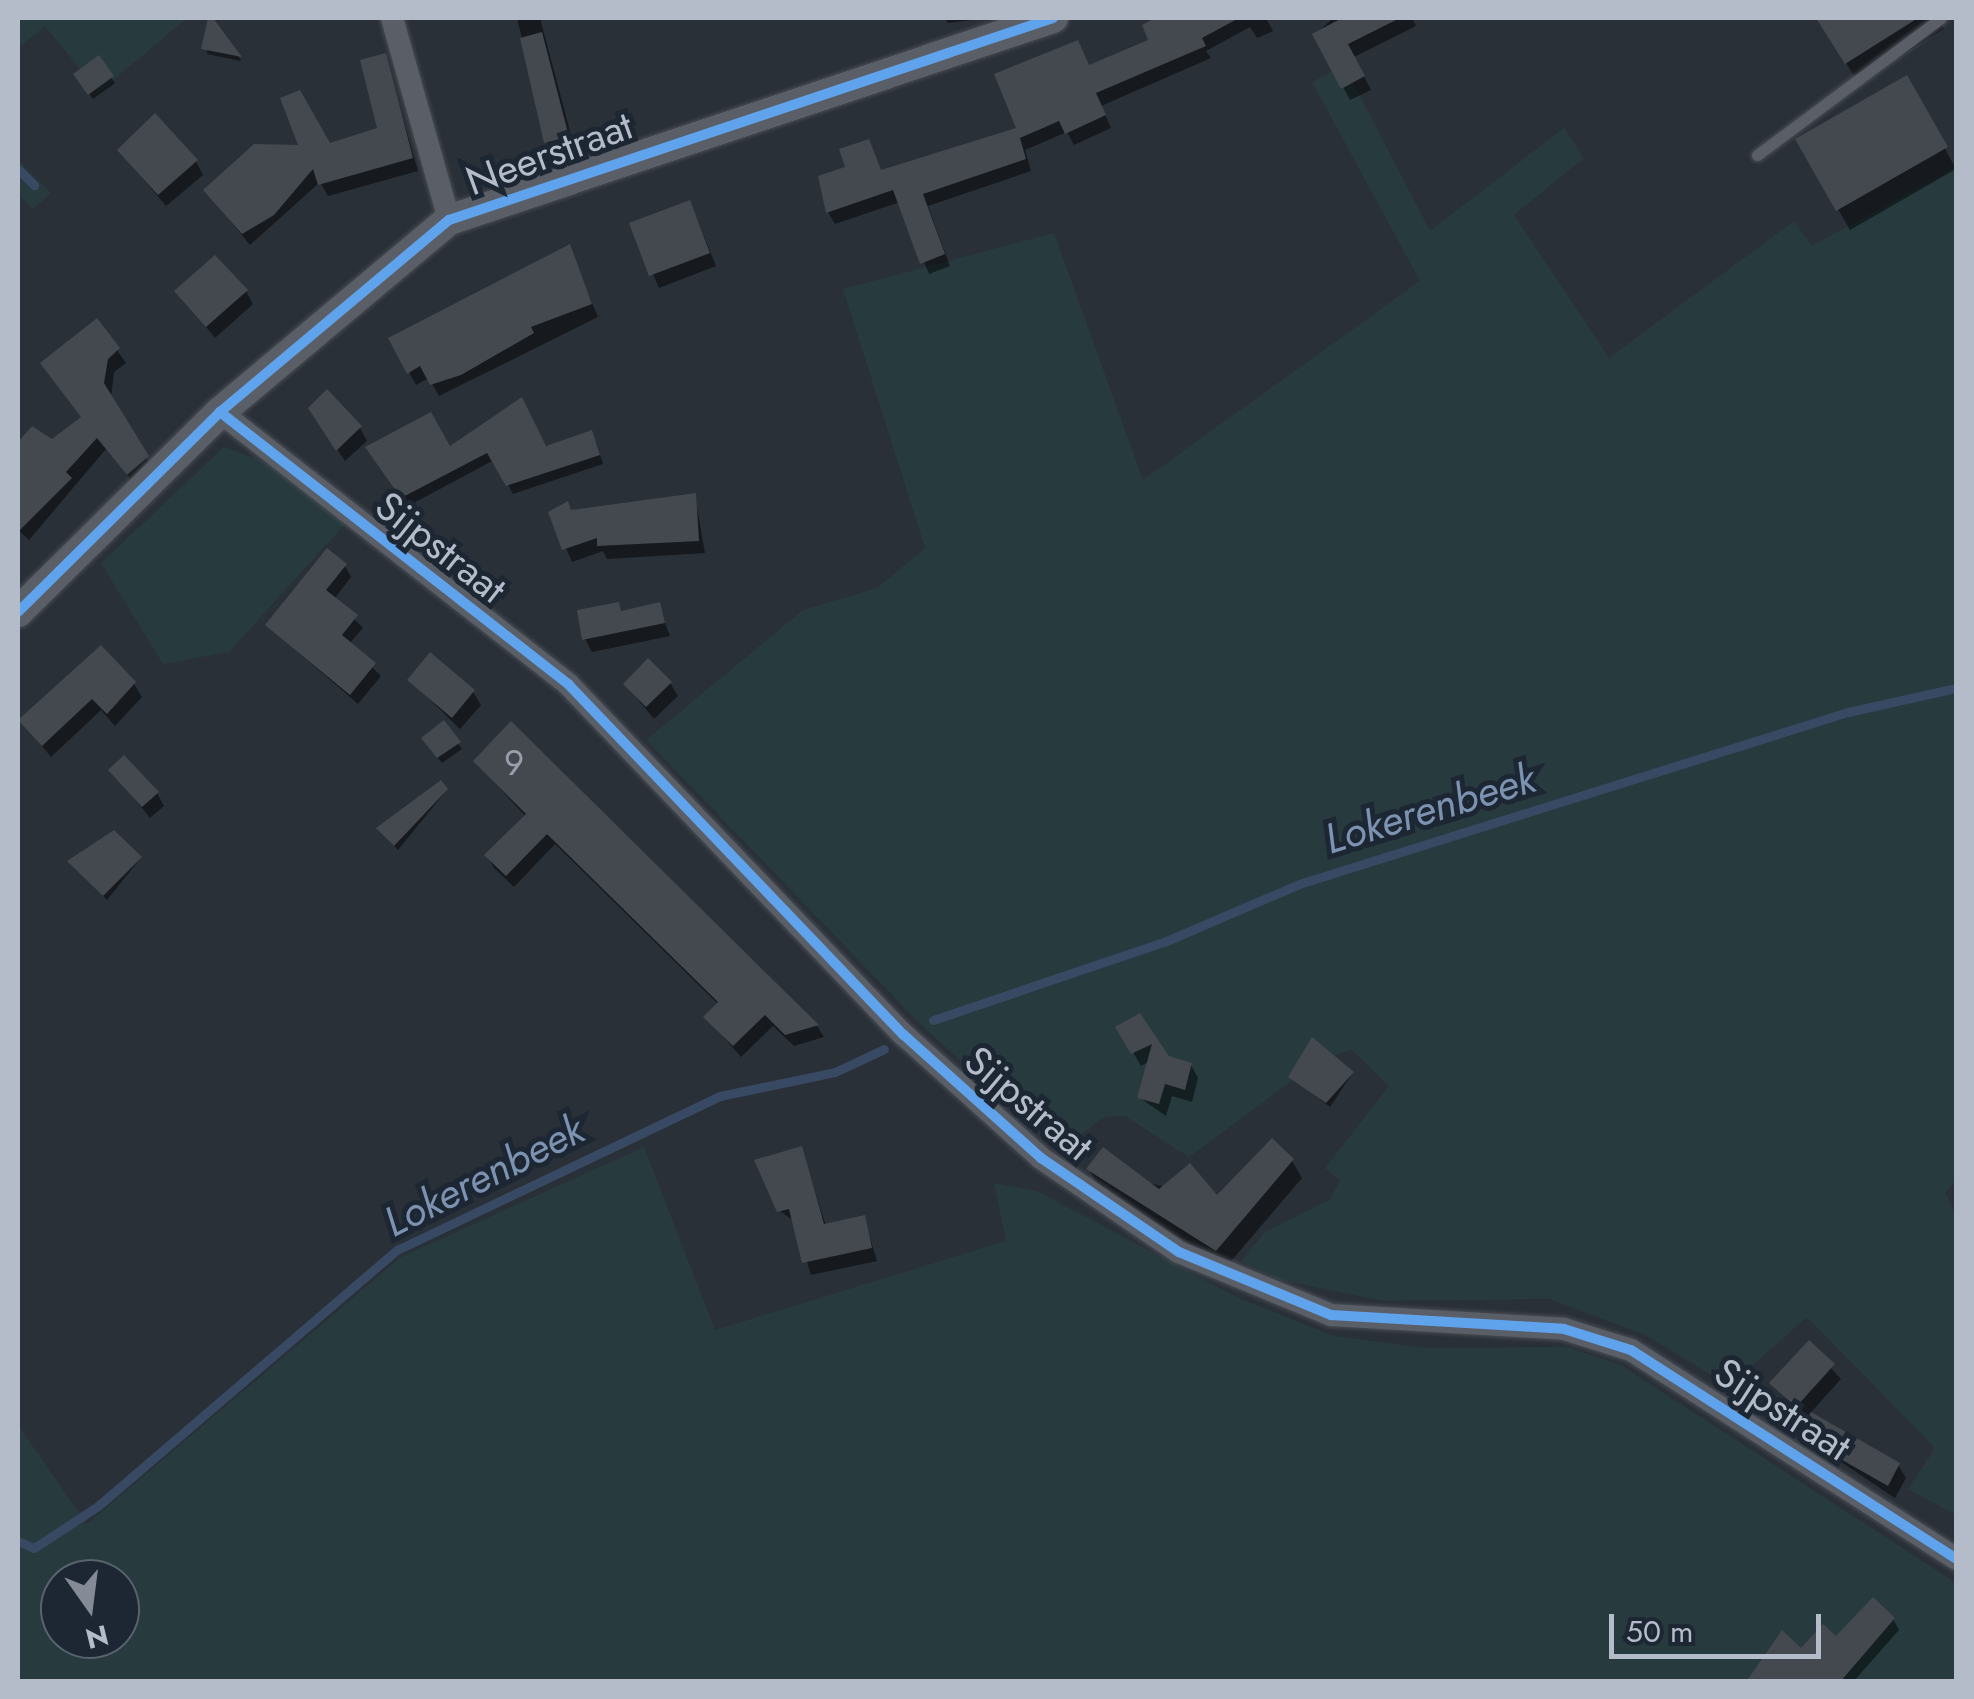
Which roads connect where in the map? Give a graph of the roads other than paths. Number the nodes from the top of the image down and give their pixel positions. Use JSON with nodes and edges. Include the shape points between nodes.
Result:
{"nodes":[{"id":1,"x":392,"y":18,"type":"edge"},
{"id":2,"x":1053,"y":18,"type":"edge"},
{"id":3,"x":1941,"y":18,"type":"edge"},
{"id":4,"x":1756,"y":155,"type":"dead end"},
{"id":5,"x":449,"y":220,"type":"junction"},
{"id":6,"x":220,"y":412,"type":"junction"},
{"id":7,"x":18,"y":612,"type":"edge"},
{"id":8,"x":1956,"y":1558,"type":"edge"}],
"edges":[{"from":1,"to":5,"type":"street"},
{"from":2,"to":5,"type":"street","name":"Neerstraat"},
{"from":3,"to":4,"type":"lane"},
{"from":5,"to":6,"type":"street","name":"Neerstraat"},
{"from":6,"to":7,"type":"street","name":"Neerstraat"},
{"from":6,"to":8,"type":"street","name":"Sijpstraat","via":[[568,685],[904,1035],[1041,1158],[1180,1252],[1331,1315],[1564,1329],[1631,1350]]}]}
